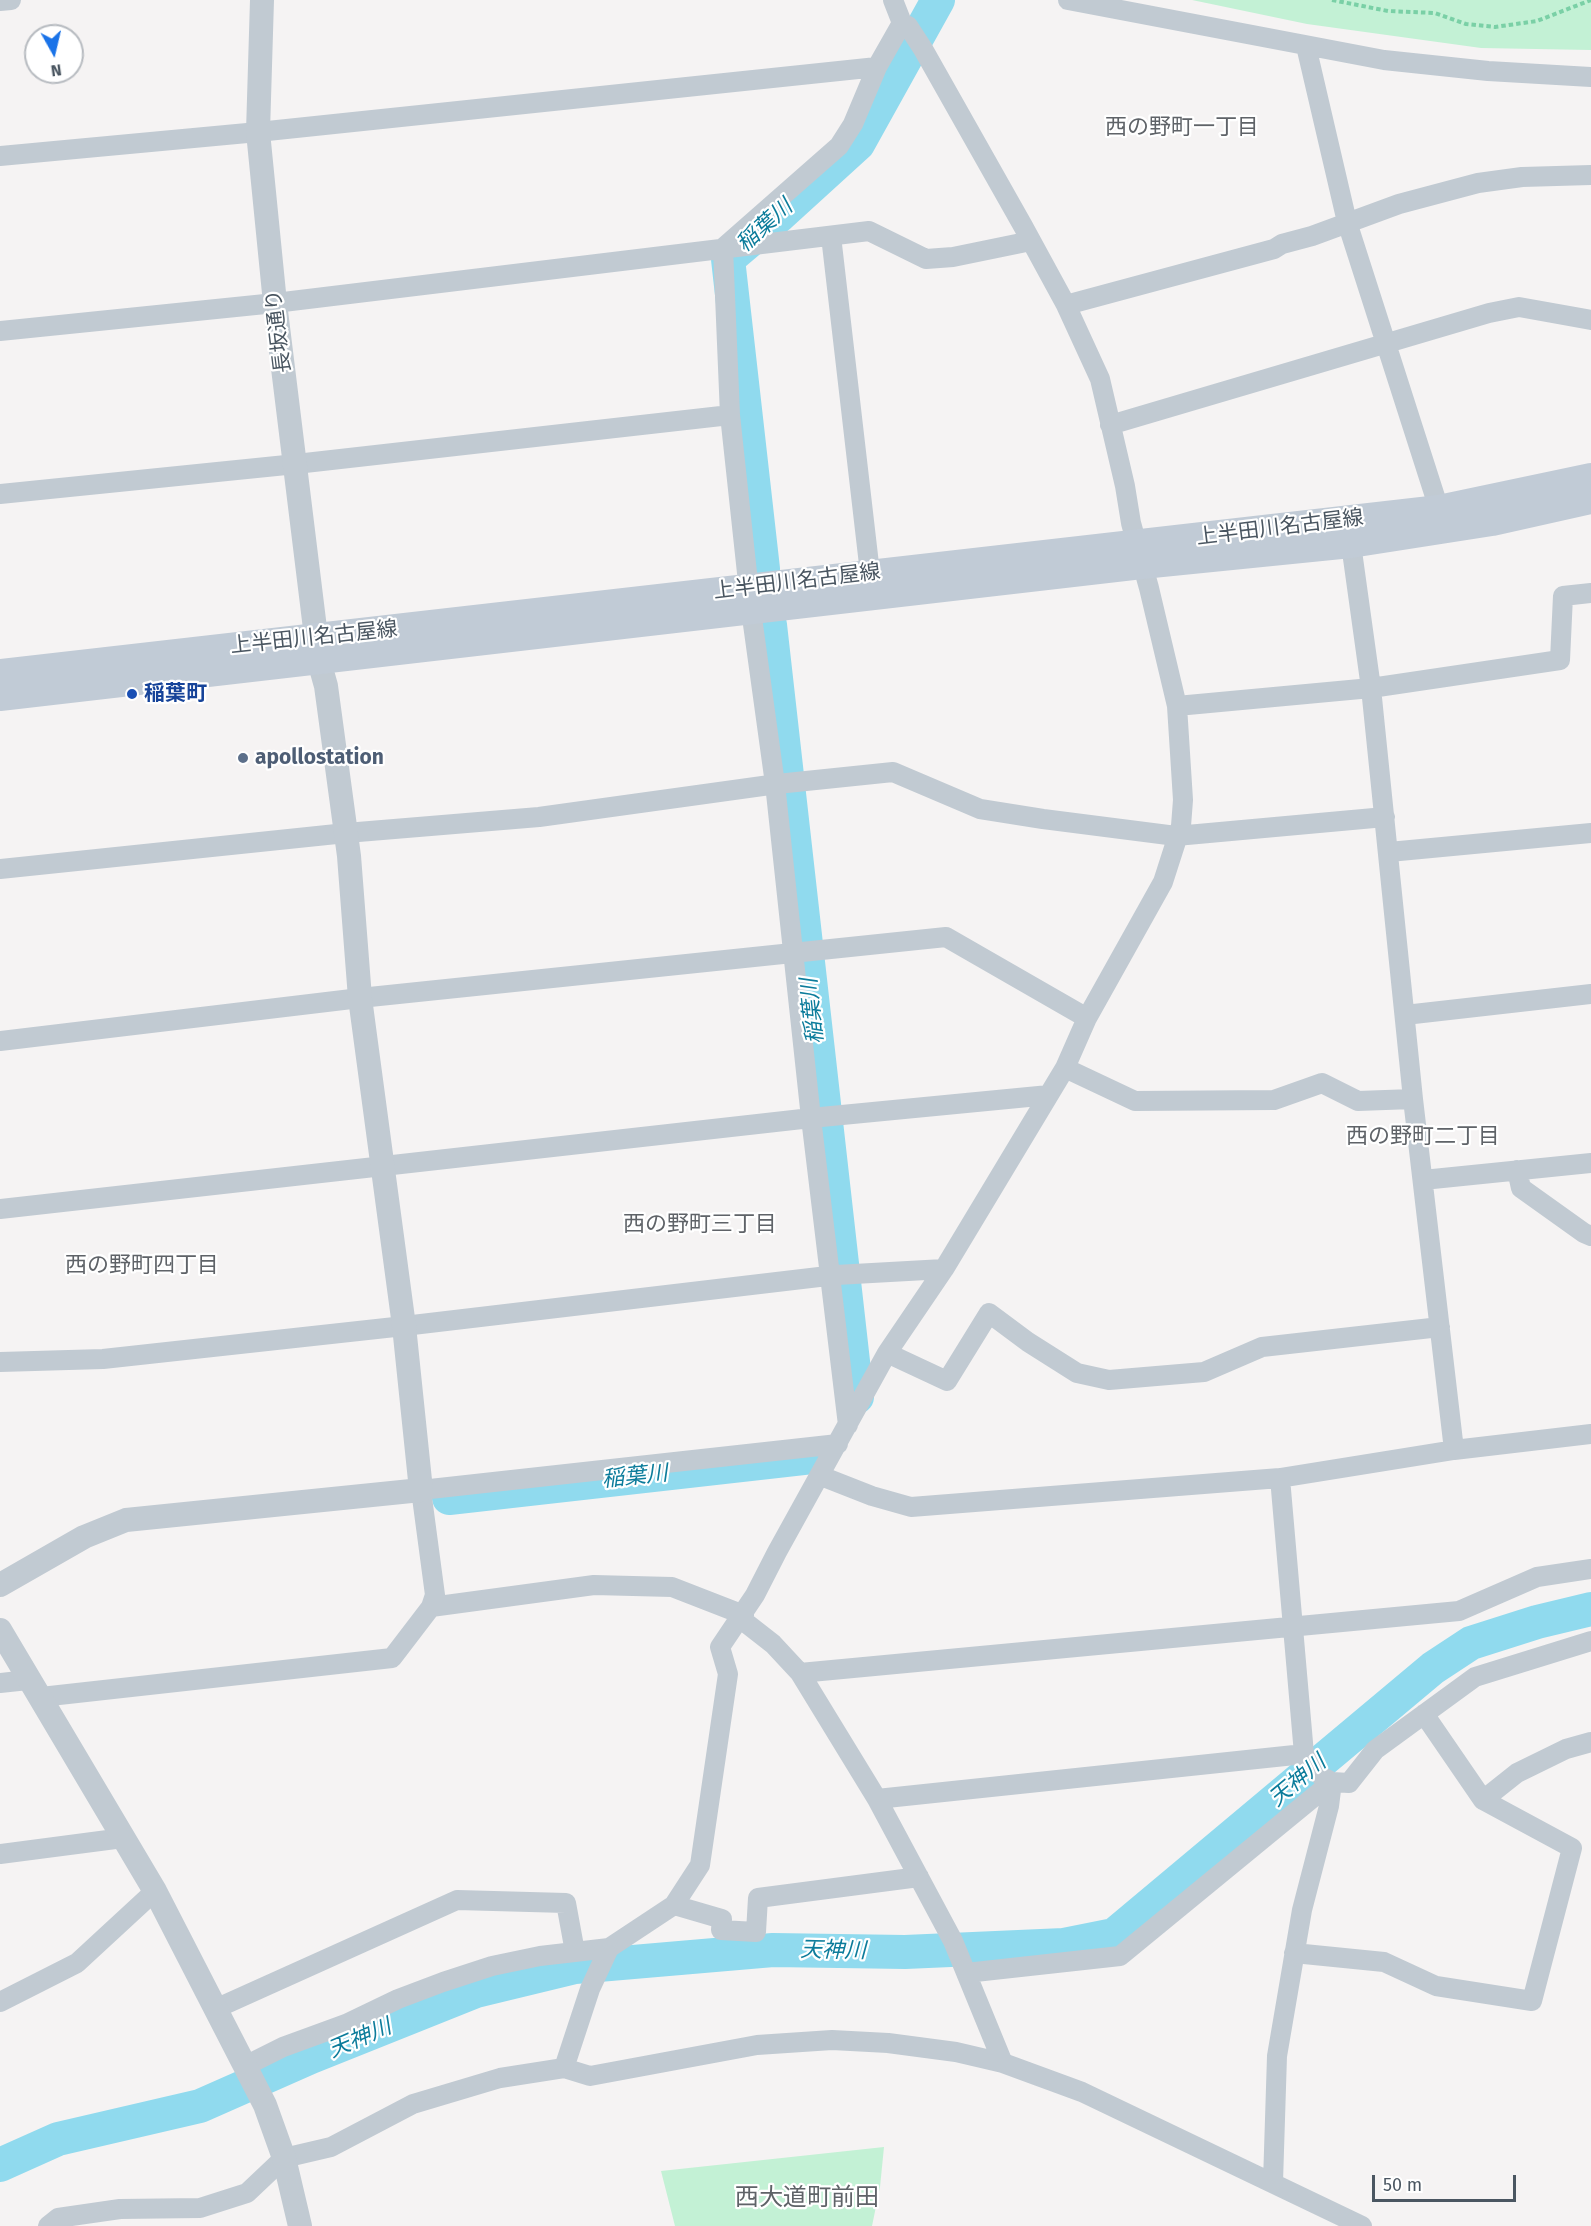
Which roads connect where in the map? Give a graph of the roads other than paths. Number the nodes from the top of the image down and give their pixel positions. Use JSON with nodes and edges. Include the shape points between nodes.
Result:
{"nodes":[{"id":1,"x":11,"y":0,"type":"edge"},
{"id":2,"x":262,"y":0,"type":"edge"},
{"id":3,"x":892,"y":0,"type":"edge"},
{"id":4,"x":1068,"y":0,"type":"edge"},
{"id":5,"x":0,"y":1,"type":"edge"},
{"id":6,"x":905,"y":24,"type":"junction"},
{"id":7,"x":1305,"y":46,"type":"junction"},
{"id":8,"x":877,"y":67,"type":"junction"},
{"id":9,"x":1591,"y":77,"type":"edge"},
{"id":10,"x":258,"y":132,"type":"junction"},
{"id":11,"x":0,"y":156,"type":"edge"},
{"id":12,"x":1591,"y":175,"type":"edge"},
{"id":13,"x":1347,"y":222,"type":"junction"},
{"id":14,"x":831,"y":236,"type":"junction"},
{"id":15,"x":1031,"y":241,"type":"junction"},
{"id":16,"x":726,"y":248,"type":"junction"},
{"id":17,"x":275,"y":303,"type":"junction"},
{"id":18,"x":1066,"y":305,"type":"junction"},
{"id":19,"x":1591,"y":320,"type":"edge"},
{"id":20,"x":0,"y":331,"type":"edge"},
{"id":21,"x":1386,"y":344,"type":"junction"},
{"id":22,"x":730,"y":415,"type":"junction"},
{"id":23,"x":1110,"y":424,"type":"junction"},
{"id":24,"x":296,"y":464,"type":"junction"},
{"id":25,"x":1591,"y":477,"type":"edge"},
{"id":26,"x":0,"y":494,"type":"edge"},
{"id":27,"x":1591,"y":500,"type":"edge"},
{"id":28,"x":1439,"y":510,"type":"junction"},
{"id":29,"x":1351,"y":544,"type":"junction"},
{"id":30,"x":1139,"y":555,"type":"junction"},
{"id":31,"x":870,"y":573,"type":"junction"},
{"id":32,"x":1591,"y":593,"type":"edge"},
{"id":33,"x":750,"y":599,"type":"junction"},
{"id":34,"x":317,"y":649,"type":"junction"},
{"id":35,"x":0,"y":673,"type":"edge"},
{"id":36,"x":1371,"y":688,"type":"junction"},
{"id":37,"x":0,"y":697,"type":"edge"},
{"id":38,"x":1177,"y":706,"type":"junction"},
{"id":39,"x":776,"y":784,"type":"junction"},
{"id":40,"x":1385,"y":817,"type":"junction"},
{"id":41,"x":346,"y":833,"type":"junction"},
{"id":42,"x":1591,"y":833,"type":"edge"},
{"id":43,"x":1176,"y":836,"type":"junction"},
{"id":44,"x":1389,"y":852,"type":"junction"},
{"id":45,"x":0,"y":869,"type":"edge"},
{"id":46,"x":795,"y":953,"type":"junction"},
{"id":47,"x":1591,"y":994,"type":"edge"},
{"id":48,"x":360,"y":998,"type":"junction"},
{"id":49,"x":1405,"y":1015,"type":"junction"},
{"id":50,"x":1087,"y":1018,"type":"junction"},
{"id":51,"x":0,"y":1041,"type":"edge"},
{"id":52,"x":1065,"y":1068,"type":"junction"},
{"id":53,"x":1049,"y":1095,"type":"junction"},
{"id":54,"x":1413,"y":1099,"type":"junction"},
{"id":55,"x":813,"y":1118,"type":"junction"},
{"id":56,"x":1591,"y":1163,"type":"edge"},
{"id":57,"x":381,"y":1167,"type":"junction"},
{"id":58,"x":1517,"y":1170,"type":"junction"},
{"id":59,"x":1423,"y":1180,"type":"junction"},
{"id":60,"x":0,"y":1209,"type":"edge"},
{"id":61,"x":1591,"y":1236,"type":"edge"},
{"id":62,"x":944,"y":1269,"type":"junction"},
{"id":63,"x":840,"y":1275,"type":"junction"},
{"id":64,"x":404,"y":1326,"type":"junction"},
{"id":65,"x":1440,"y":1327,"type":"junction"},
{"id":66,"x":887,"y":1353,"type":"junction"},
{"id":67,"x":0,"y":1362,"type":"edge"},
{"id":68,"x":848,"y":1425,"type":"junction"},
{"id":69,"x":1591,"y":1434,"type":"edge"},
{"id":70,"x":838,"y":1444,"type":"junction"},
{"id":71,"x":1455,"y":1450,"type":"junction"},
{"id":72,"x":821,"y":1476,"type":"junction"},
{"id":73,"x":1280,"y":1478,"type":"junction"},
{"id":74,"x":421,"y":1490,"type":"junction"},
{"id":75,"x":1591,"y":1569,"type":"edge"},
{"id":76,"x":0,"y":1585,"type":"edge"},
{"id":77,"x":431,"y":1607,"type":"junction"},
{"id":78,"x":742,"y":1617,"type":"junction"},
{"id":79,"x":1294,"y":1628,"type":"junction"},
{"id":80,"x":0,"y":1630,"type":"edge"},
{"id":81,"x":1591,"y":1641,"type":"edge"},
{"id":82,"x":800,"y":1673,"type":"junction"},
{"id":83,"x":0,"y":1683,"type":"edge"},
{"id":84,"x":34,"y":1689,"type":"junction"},
{"id":85,"x":1424,"y":1714,"type":"junction"},
{"id":86,"x":1591,"y":1743,"type":"edge"},
{"id":87,"x":1305,"y":1754,"type":"junction"},
{"id":88,"x":1326,"y":1779,"type":"junction"},
{"id":89,"x":877,"y":1799,"type":"junction"},
{"id":90,"x":1483,"y":1800,"type":"junction"},
{"id":91,"x":123,"y":1838,"type":"junction"},
{"id":92,"x":0,"y":1854,"type":"edge"},
{"id":93,"x":919,"y":1877,"type":"junction"},
{"id":94,"x":155,"y":1891,"type":"junction"},
{"id":95,"x":674,"y":1905,"type":"junction"},
{"id":96,"x":609,"y":1949,"type":"junction"},
{"id":97,"x":575,"y":1952,"type":"junction"},
{"id":98,"x":1294,"y":1953,"type":"junction"},
{"id":99,"x":966,"y":1972,"type":"junction"},
{"id":100,"x":0,"y":2002,"type":"edge"},
{"id":101,"x":215,"y":2009,"type":"junction"},
{"id":102,"x":1003,"y":2063,"type":"junction"},
{"id":103,"x":245,"y":2067,"type":"junction"},
{"id":104,"x":564,"y":2068,"type":"junction"},
{"id":105,"x":284,"y":2158,"type":"junction"},
{"id":106,"x":1273,"y":2182,"type":"junction"},
{"id":107,"x":48,"y":2226,"type":"edge"},
{"id":108,"x":300,"y":2226,"type":"edge"},
{"id":109,"x":1362,"y":2226,"type":"edge"}],
"edges":[{"from":1,"to":5,"type":"street"},
{"from":2,"to":10,"type":"street","name":"長坂通り"},
{"from":3,"to":6,"type":"street"},
{"from":4,"to":7,"type":"street"},
{"from":6,"to":8,"type":"street"},
{"from":6,"to":15,"type":"street","via":[[923,49]]},
{"from":7,"to":9,"type":"street","via":[[1384,60]]},
{"from":7,"to":13,"type":"street"},
{"from":8,"to":10,"type":"street"},
{"from":8,"to":16,"type":"street","via":[[840,146]]},
{"from":10,"to":11,"type":"street"},
{"from":10,"to":17,"type":"street","name":"長坂通り"},
{"from":12,"to":13,"type":"street","via":[[1478,183]]},
{"from":13,"to":18,"type":"street","via":[[1274,249]]},
{"from":13,"to":21,"type":"street"},
{"from":14,"to":15,"type":"street","via":[[869,231],[926,259]]},
{"from":14,"to":16,"type":"street"},
{"from":14,"to":31,"type":"street"},
{"from":15,"to":18,"type":"street"},
{"from":16,"to":17,"type":"street"},
{"from":16,"to":22,"type":"street"},
{"from":17,"to":20,"type":"street"},
{"from":17,"to":24,"type":"street","name":"長坂通り"},
{"from":18,"to":23,"type":"street","via":[[1100,379]]},
{"from":19,"to":21,"type":"street","via":[[1519,307]]},
{"from":21,"to":23,"type":"street"},
{"from":21,"to":28,"type":"street"},
{"from":22,"to":24,"type":"street"},
{"from":22,"to":33,"type":"street"},
{"from":23,"to":30,"type":"street"},
{"from":24,"to":26,"type":"street"},
{"from":24,"to":34,"type":"street","name":"長坂通り"},
{"from":25,"to":28,"type":"main road","name":"上半田川名古屋線"},
{"from":27,"to":29,"type":"main road","name":"上半田川名古屋線","via":[[1491,522]]},
{"from":28,"to":30,"type":"main road","name":"上半田川名古屋線"},
{"from":29,"to":30,"type":"main road","name":"上半田川名古屋線"},
{"from":29,"to":36,"type":"street"},
{"from":30,"to":31,"type":"main road","name":"上半田川名古屋線"},
{"from":30,"to":33,"type":"main road","name":"上半田川名古屋線","via":[[931,591]]},
{"from":30,"to":38,"type":"street"},
{"from":31,"to":33,"type":"main road","name":"上半田川名古屋線"},
{"from":32,"to":36,"type":"street","via":[[1563,596],[1560,660]]},
{"from":33,"to":34,"type":"main road","name":"上半田川名古屋線"},
{"from":33,"to":39,"type":"street"},
{"from":34,"to":35,"type":"main road","name":"上半田川名古屋線"},
{"from":34,"to":37,"type":"main road","name":"上半田川名古屋線"},
{"from":34,"to":41,"type":"street","name":"長坂通り","via":[[326,686]]},
{"from":36,"to":38,"type":"street"},
{"from":36,"to":40,"type":"street"},
{"from":38,"to":43,"type":"street","via":[[1183,800]]},
{"from":39,"to":41,"type":"street","via":[[539,817]]},
{"from":39,"to":43,"type":"street","via":[[893,772],[980,809]]},
{"from":39,"to":46,"type":"street"},
{"from":40,"to":43,"type":"street"},
{"from":40,"to":44,"type":"street"},
{"from":41,"to":45,"type":"street"},
{"from":41,"to":48,"type":"street","name":"長坂通り"},
{"from":42,"to":44,"type":"street"},
{"from":43,"to":50,"type":"street","via":[[1163,882]]},
{"from":44,"to":49,"type":"street"},
{"from":46,"to":48,"type":"street"},
{"from":46,"to":50,"type":"street","via":[[946,937]]},
{"from":46,"to":55,"type":"street"},
{"from":47,"to":49,"type":"street"},
{"from":48,"to":51,"type":"street"},
{"from":48,"to":57,"type":"street","name":"長坂通り"},
{"from":49,"to":54,"type":"street"},
{"from":50,"to":52,"type":"street"},
{"from":52,"to":53,"type":"street"},
{"from":52,"to":54,"type":"street","via":[[1135,1101],[1274,1100],[1322,1083],[1358,1101]]},
{"from":53,"to":55,"type":"street"},
{"from":53,"to":62,"type":"street"},
{"from":54,"to":59,"type":"street"},
{"from":55,"to":57,"type":"street"},
{"from":55,"to":63,"type":"street"},
{"from":56,"to":58,"type":"street"},
{"from":57,"to":60,"type":"street"},
{"from":57,"to":64,"type":"street","name":"長坂通り"},
{"from":58,"to":59,"type":"street"},
{"from":58,"to":61,"type":"street","via":[[1521,1188]]},
{"from":59,"to":65,"type":"street"},
{"from":62,"to":63,"type":"street"},
{"from":62,"to":66,"type":"street"},
{"from":63,"to":64,"type":"street"},
{"from":63,"to":68,"type":"street"},
{"from":64,"to":67,"type":"street","via":[[103,1359]]},
{"from":64,"to":74,"type":"street","name":"長坂通り"},
{"from":65,"to":66,"type":"street","via":[[1262,1347],[1204,1372],[1109,1380],[1077,1373],[989,1313],[947,1381]]},
{"from":65,"to":71,"type":"street"},
{"from":66,"to":68,"type":"street"},
{"from":68,"to":70,"type":"street"},
{"from":69,"to":71,"type":"street"},
{"from":70,"to":72,"type":"street"},
{"from":70,"to":74,"type":"street"},
{"from":71,"to":73,"type":"street"},
{"from":72,"to":73,"type":"street","via":[[911,1507]]},
{"from":72,"to":78,"type":"street"},
{"from":73,"to":79,"type":"street"},
{"from":74,"to":76,"type":"street","via":[[126,1520],[84,1537]]},
{"from":74,"to":77,"type":"street","via":[[435,1595]]},
{"from":75,"to":79,"type":"street","via":[[1537,1577],[1459,1611]]},
{"from":77,"to":78,"type":"street","via":[[594,1586],[672,1587]]},
{"from":77,"to":84,"type":"street","via":[[392,1658]]},
{"from":78,"to":82,"type":"street"},
{"from":78,"to":95,"type":"street","via":[[720,1647],[728,1674],[700,1865]]},
{"from":79,"to":82,"type":"street"},
{"from":79,"to":87,"type":"street"},
{"from":80,"to":84,"type":"street"},
{"from":81,"to":85,"type":"street","via":[[1475,1677]]},
{"from":82,"to":89,"type":"street"},
{"from":83,"to":84,"type":"street"},
{"from":84,"to":91,"type":"street"},
{"from":85,"to":88,"type":"street","via":[[1375,1750],[1349,1783]]},
{"from":85,"to":90,"type":"street"},
{"from":86,"to":90,"type":"street","via":[[1566,1749],[1517,1773]]},
{"from":87,"to":88,"type":"street"},
{"from":87,"to":89,"type":"street"},
{"from":88,"to":98,"type":"street","via":[[1329,1806]]},
{"from":88,"to":99,"type":"street","via":[[1120,1956]]},
{"from":89,"to":93,"type":"street"},
{"from":90,"to":98,"type":"street","via":[[1572,1848],[1532,2001],[1436,1986],[1384,1962]]},
{"from":91,"to":92,"type":"street"},
{"from":91,"to":94,"type":"street"},
{"from":93,"to":95,"type":"street","via":[[758,1898],[756,1932],[721,1930],[722,1919]]},
{"from":93,"to":99,"type":"street"},
{"from":94,"to":100,"type":"street","via":[[77,1963]]},
{"from":94,"to":101,"type":"street"},
{"from":95,"to":96,"type":"street"},
{"from":96,"to":97,"type":"street"},
{"from":96,"to":104,"type":"street","via":[[590,1989]]},
{"from":97,"to":101,"type":"street","via":[[566,1903],[457,1900]]},
{"from":97,"to":103,"type":"street","via":[[492,1966],[443,1982],[283,2047]]},
{"from":98,"to":106,"type":"street","via":[[1277,2056]]},
{"from":99,"to":102,"type":"street"},
{"from":101,"to":103,"type":"street"},
{"from":102,"to":104,"type":"street","via":[[956,2052],[832,2040],[757,2045],[590,2076]]},
{"from":102,"to":106,"type":"street","via":[[1082,2092]]},
{"from":103,"to":105,"type":"street","via":[[265,2105]]},
{"from":104,"to":105,"type":"street","via":[[500,2078],[413,2104],[331,2147]]},
{"from":105,"to":107,"type":"street","via":[[247,2193],[200,2208],[120,2209],[58,2218]]},
{"from":105,"to":108,"type":"street"},
{"from":106,"to":109,"type":"street"}]}
